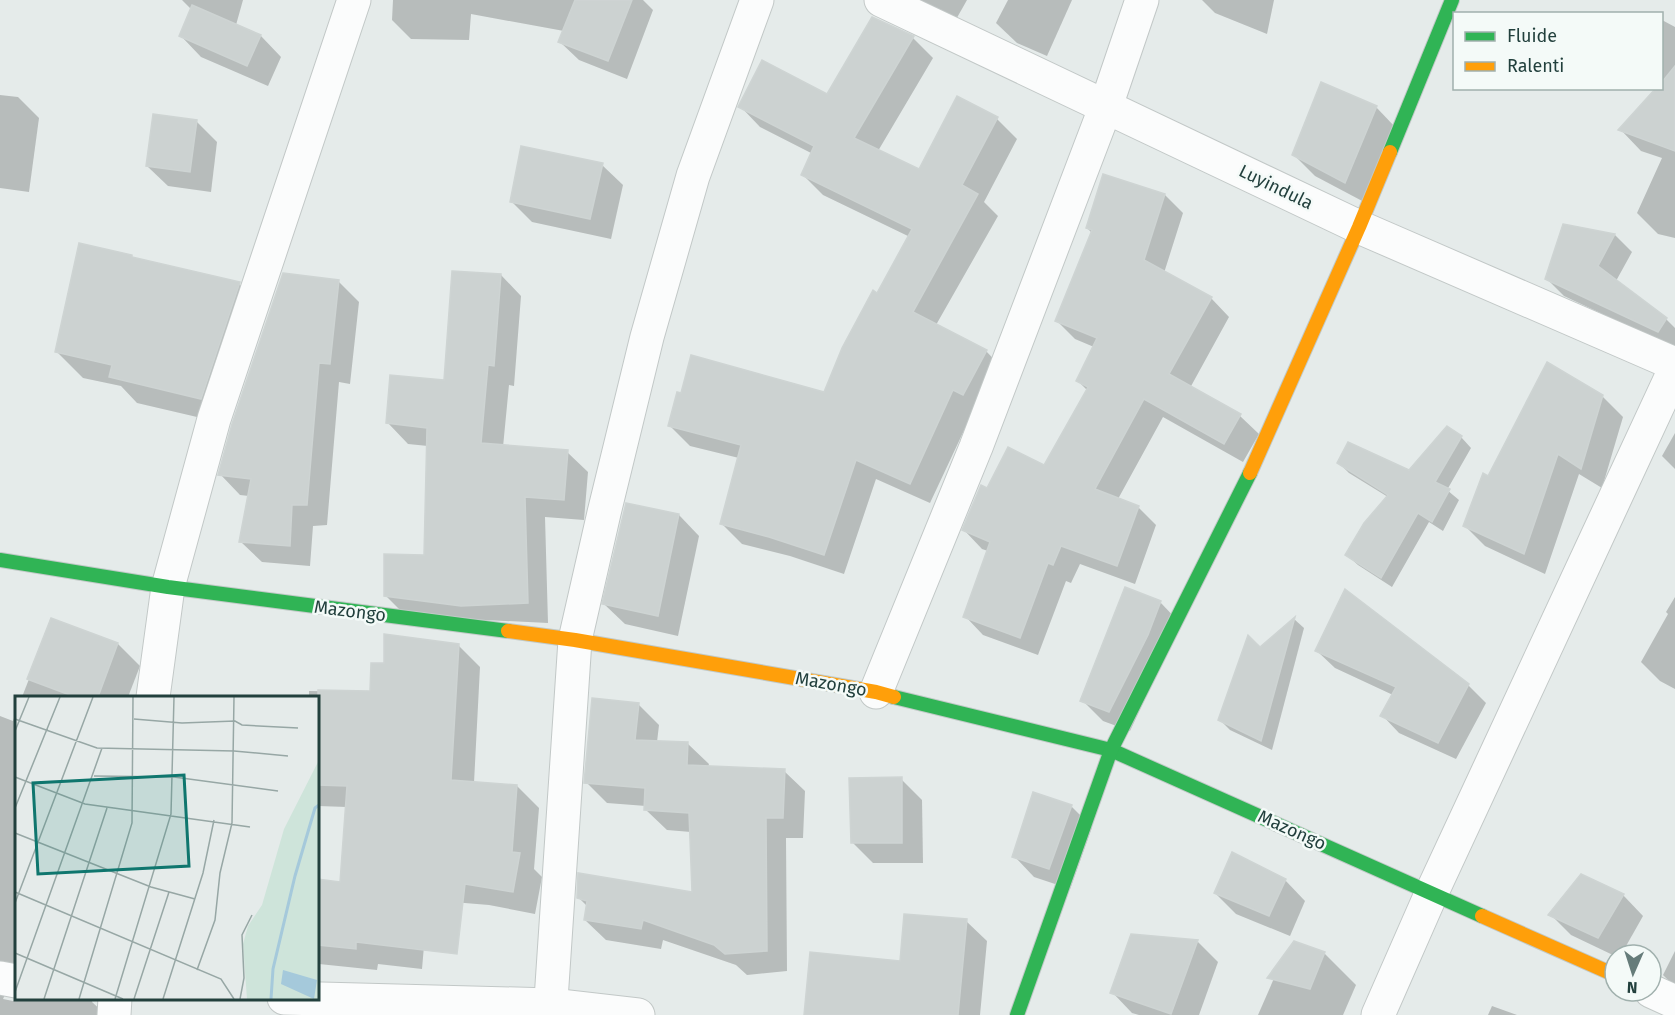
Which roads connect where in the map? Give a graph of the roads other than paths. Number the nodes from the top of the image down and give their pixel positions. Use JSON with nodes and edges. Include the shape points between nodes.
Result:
{"nodes":[{"id":1,"x":354,"y":0,"type":"edge"},
{"id":2,"x":757,"y":0,"type":"edge"},
{"id":3,"x":881,"y":0,"type":"edge"},
{"id":4,"x":1142,"y":0,"type":"edge"},
{"id":5,"x":1452,"y":0,"type":"edge"},
{"id":6,"x":1106,"y":106,"type":"junction"},
{"id":7,"x":1359,"y":227,"type":"junction"},
{"id":8,"x":1675,"y":364,"type":"edge"},
{"id":9,"x":1675,"y":369,"type":"edge"},
{"id":10,"x":0,"y":560,"type":"edge"},
{"id":11,"x":168,"y":587,"type":"junction"},
{"id":12,"x":575,"y":640,"type":"junction"},
{"id":13,"x":876,"y":692,"type":"junction"},
{"id":14,"x":153,"y":696,"type":"edge"},
{"id":15,"x":1112,"y":750,"type":"junction"},
{"id":16,"x":1432,"y":892,"type":"junction"},
{"id":17,"x":1603,"y":970,"type":"edge"},
{"id":18,"x":0,"y":978,"type":"edge"},
{"id":19,"x":15,"y":981,"type":"edge"},
{"id":20,"x":115,"y":1000,"type":"edge"},
{"id":21,"x":308,"y":1000,"type":"edge"},
{"id":22,"x":551,"y":1010,"type":"edge"},
{"id":23,"x":114,"y":1015,"type":"edge"},
{"id":24,"x":638,"y":1015,"type":"edge"},
{"id":25,"x":1017,"y":1015,"type":"edge"},
{"id":26,"x":1378,"y":1015,"type":"edge"}],
"edges":[{"from":1,"to":11,"type":"street","via":[[214,419]]},
{"from":2,"to":12,"type":"street","via":[[693,176],[654,314]]},
{"from":3,"to":6,"type":"street","name":"Luyindula"},
{"from":4,"to":6,"type":"street"},
{"from":5,"to":7,"type":"street"},
{"from":6,"to":7,"type":"street","name":"Luyindula"},
{"from":6,"to":13,"type":"street","via":[[976,447]]},
{"from":7,"to":8,"type":"street","name":"Luyindula"},
{"from":7,"to":15,"type":"street","via":[[1255,462]]},
{"from":9,"to":16,"type":"street"},
{"from":10,"to":11,"type":"street","name":"Mazongo"},
{"from":11,"to":12,"type":"street","name":"Mazongo"},
{"from":11,"to":14,"type":"street"},
{"from":12,"to":13,"type":"street","name":"Mazongo"},
{"from":12,"to":22,"type":"street"},
{"from":13,"to":15,"type":"street","name":"Mazongo"},
{"from":15,"to":16,"type":"street","name":"Mazongo"},
{"from":15,"to":25,"type":"street"},
{"from":16,"to":17,"type":"street","name":"Mazongo"},
{"from":16,"to":26,"type":"street"},
{"from":18,"to":19,"type":"street"},
{"from":20,"to":23,"type":"street"},
{"from":21,"to":22,"type":"street"},
{"from":22,"to":24,"type":"street"}]}
